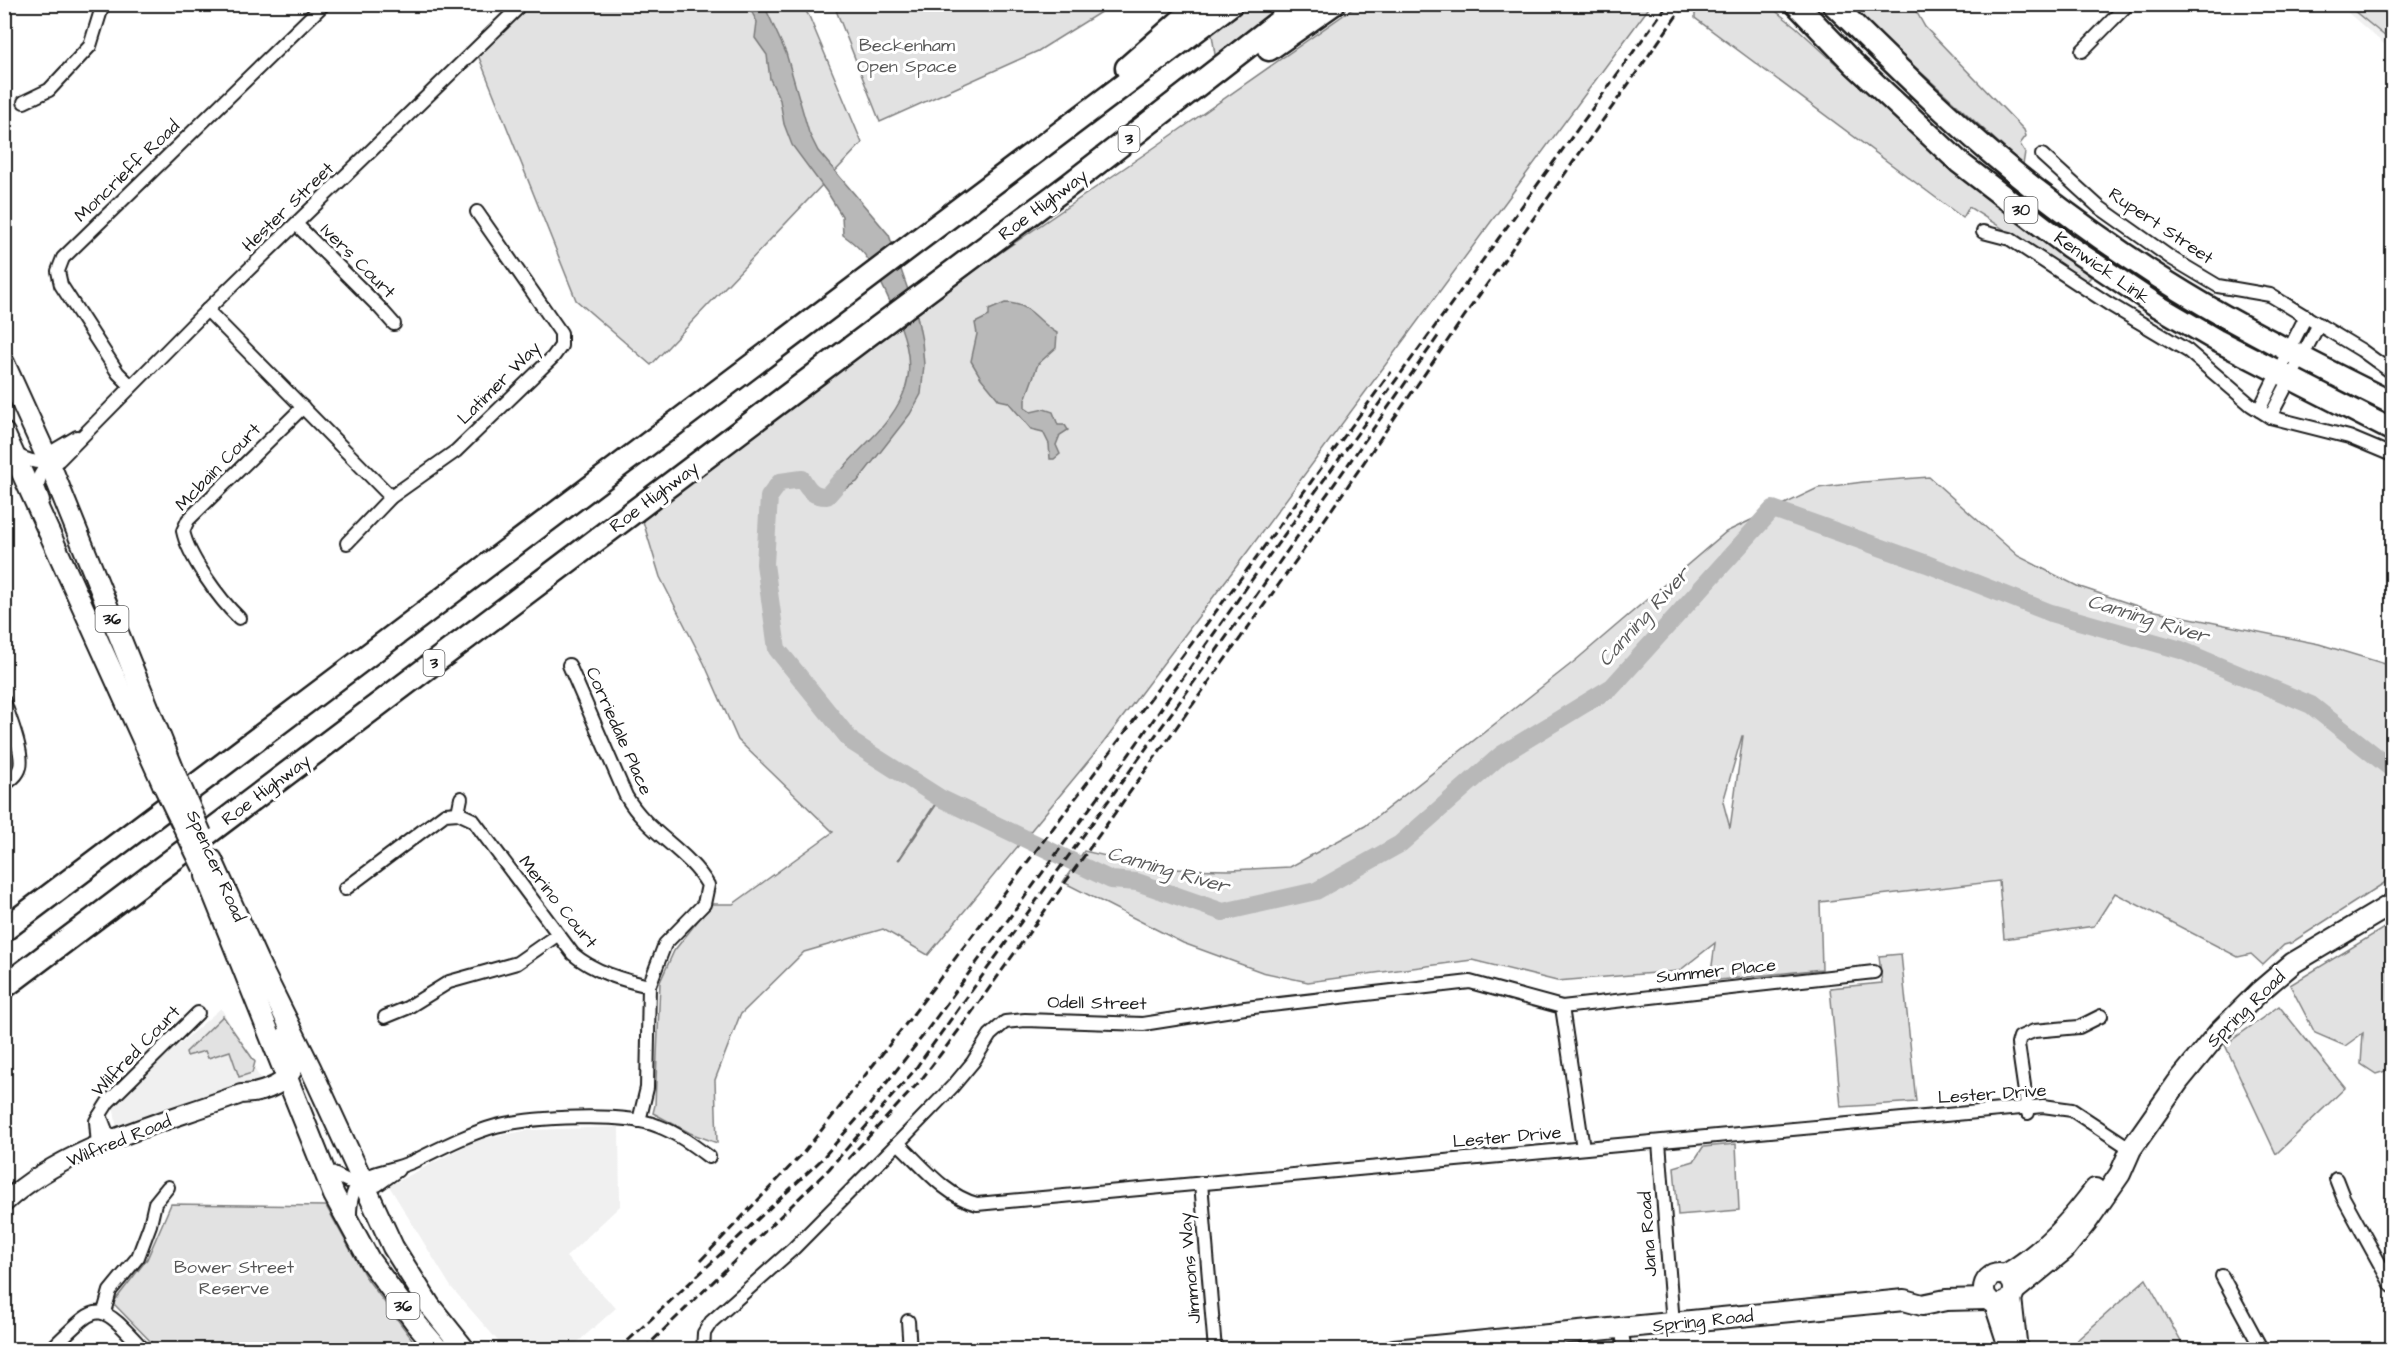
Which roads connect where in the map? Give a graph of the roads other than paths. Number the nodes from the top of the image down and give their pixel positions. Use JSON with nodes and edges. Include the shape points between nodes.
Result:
{"nodes":[{"id":1,"x":103,"y":4,"type":"edge"},
{"id":2,"x":324,"y":4,"type":"edge"},
{"id":3,"x":519,"y":4,"type":"edge"},
{"id":4,"x":1200,"y":4,"type":"edge"},
{"id":5,"x":1231,"y":4,"type":"edge"},
{"id":6,"x":1302,"y":4,"type":"edge"},
{"id":7,"x":1333,"y":4,"type":"edge"},
{"id":8,"x":1796,"y":4,"type":"edge"},
{"id":9,"x":1833,"y":4,"type":"edge"},
{"id":10,"x":2128,"y":4,"type":"edge"},
{"id":11,"x":2082,"y":51,"type":"dead end"},
{"id":12,"x":24,"y":102,"type":"dead end"},
{"id":13,"x":1036,"y":149,"type":"junction"},
{"id":14,"x":2042,"y":154,"type":"dead end"},
{"id":15,"x":1069,"y":185,"type":"junction"},
{"id":16,"x":477,"y":212,"type":"dead end"},
{"id":17,"x":296,"y":224,"type":"junction"},
{"id":18,"x":1983,"y":232,"type":"dead end"},
{"id":19,"x":207,"y":310,"type":"junction"},
{"id":20,"x":2306,"y":316,"type":"junction"},
{"id":21,"x":394,"y":324,"type":"dead end"},
{"id":22,"x":2319,"y":324,"type":"junction"},
{"id":23,"x":2296,"y":355,"type":"junction"},
{"id":24,"x":4,"y":363,"type":"edge"},
{"id":25,"x":2390,"y":371,"type":"dead end"},
{"id":26,"x":2285,"y":376,"type":"junction"},
{"id":27,"x":131,"y":386,"type":"junction"},
{"id":28,"x":2392,"y":403,"type":"edge"},
{"id":29,"x":303,"y":407,"type":"junction"},
{"id":30,"x":2259,"y":410,"type":"junction"},
{"id":31,"x":2270,"y":417,"type":"junction"},
{"id":32,"x":2392,"y":430,"type":"edge"},
{"id":33,"x":4,"y":433,"type":"edge"},
{"id":34,"x":12,"y":452,"type":"junction"},
{"id":35,"x":2392,"y":455,"type":"edge"},
{"id":36,"x":49,"y":462,"type":"junction"},
{"id":37,"x":391,"y":497,"type":"junction"},
{"id":38,"x":347,"y":543,"type":"dead end"},
{"id":39,"x":64,"y":566,"type":"junction"},
{"id":40,"x":239,"y":618,"type":"dead end"},
{"id":41,"x":569,"y":665,"type":"dead end"},
{"id":42,"x":4,"y":701,"type":"edge"},
{"id":43,"x":170,"y":780,"type":"junction"},
{"id":44,"x":4,"y":785,"type":"edge"},
{"id":45,"x":461,"y":798,"type":"dead end"},
{"id":46,"x":458,"y":813,"type":"junction"},
{"id":47,"x":208,"y":864,"type":"junction"},
{"id":48,"x":345,"y":889,"type":"dead end"},
{"id":49,"x":2392,"y":904,"type":"edge"},
{"id":50,"x":4,"y":930,"type":"edge"},
{"id":51,"x":558,"y":935,"type":"junction"},
{"id":52,"x":258,"y":962,"type":"junction"},
{"id":53,"x":1874,"y":972,"type":"dead end"},
{"id":54,"x":649,"y":986,"type":"junction"},
{"id":55,"x":4,"y":987,"type":"edge"},
{"id":56,"x":1562,"y":1007,"type":"junction"},
{"id":57,"x":198,"y":1013,"type":"dead end"},
{"id":58,"x":2101,"y":1016,"type":"dead end"},
{"id":59,"x":385,"y":1017,"type":"dead end"},
{"id":60,"x":285,"y":1077,"type":"junction"},
{"id":61,"x":323,"y":1095,"type":"junction"},
{"id":62,"x":2027,"y":1110,"type":"junction"},
{"id":63,"x":639,"y":1121,"type":"junction"},
{"id":64,"x":1659,"y":1142,"type":"junction"},
{"id":65,"x":898,"y":1143,"type":"junction"},
{"id":66,"x":104,"y":1144,"type":"junction"},
{"id":67,"x":1583,"y":1148,"type":"junction"},
{"id":68,"x":2131,"y":1149,"type":"junction"},
{"id":69,"x":709,"y":1157,"type":"dead end"},
{"id":70,"x":324,"y":1170,"type":"junction"},
{"id":71,"x":2336,"y":1179,"type":"dead end"},
{"id":72,"x":361,"y":1182,"type":"junction"},
{"id":73,"x":1201,"y":1184,"type":"junction"},
{"id":74,"x":168,"y":1188,"type":"dead end"},
{"id":75,"x":4,"y":1203,"type":"edge"},
{"id":76,"x":352,"y":1232,"type":"junction"},
{"id":77,"x":402,"y":1263,"type":"junction"},
{"id":78,"x":2222,"y":1276,"type":"dead end"},
{"id":79,"x":2392,"y":1286,"type":"edge"},
{"id":80,"x":2000,"y":1291,"type":"junction"},
{"id":81,"x":104,"y":1312,"type":"junction"},
{"id":82,"x":908,"y":1321,"type":"dead end"},
{"id":83,"x":1673,"y":1324,"type":"junction"},
{"id":84,"x":1621,"y":1328,"type":"junction"},
{"id":85,"x":50,"y":1350,"type":"edge"},
{"id":86,"x":144,"y":1350,"type":"edge"},
{"id":87,"x":439,"y":1350,"type":"edge"},
{"id":88,"x":444,"y":1350,"type":"edge"},
{"id":89,"x":465,"y":1350,"type":"edge"},
{"id":90,"x":703,"y":1350,"type":"edge"},
{"id":91,"x":910,"y":1350,"type":"edge"},
{"id":92,"x":1215,"y":1350,"type":"edge"},
{"id":93,"x":1394,"y":1350,"type":"edge"},
{"id":94,"x":1625,"y":1350,"type":"edge"},
{"id":95,"x":2009,"y":1350,"type":"edge"},
{"id":96,"x":2018,"y":1350,"type":"edge"},
{"id":97,"x":2262,"y":1350,"type":"edge"}],
"edges":[{"from":1,"to":12,"type":"street","via":[[90,46],[49,90]]},
{"from":2,"to":27,"type":"street","name":"Moncrieff Road","via":[[63,258],[58,271],[61,285],[118,373]]},
{"from":3,"to":17,"type":"street","name":"Hester Street"},
{"from":4,"to":13,"type":"highway"},
{"from":5,"to":13,"type":"highway"},
{"from":6,"to":15,"type":"highway","name":"Roe Highway","number":"3"},
{"from":7,"to":15,"type":"highway"},
{"from":8,"to":26,"type":"highway","name":"Kenwick Link","number":"30","via":[[1960,163],[2068,246],[2156,305]]},
{"from":9,"to":23,"type":"highway","name":"Kenwick Link","number":"30","via":[[1974,139],[2030,185],[2202,304]]},
{"from":10,"to":11,"type":"street"},
{"from":13,"to":50,"type":"highway","via":[[928,235]]},
{"from":14,"to":20,"type":"street","name":"Rupert Street","via":[[2099,207],[2171,258],[2218,286],[2270,295]]},
{"from":15,"to":55,"type":"highway","name":"Roe Highway","number":"3"},
{"from":16,"to":37,"type":"street","name":"Latimer Way","via":[[561,333],[561,346],[456,451]]},
{"from":17,"to":19,"type":"street","name":"Hester Street"},
{"from":17,"to":21,"type":"street","name":"Ivers Court"},
{"from":18,"to":30,"type":"street","via":[[2010,239],[2188,351]]},
{"from":19,"to":27,"type":"street","name":"Hester Street"},
{"from":19,"to":29,"type":"street"},
{"from":20,"to":22,"type":"street","name":"Rupert Street"},
{"from":20,"to":23,"type":"street"},
{"from":22,"to":23,"type":"street"},
{"from":22,"to":25,"type":"street","name":"Rupert Street"},
{"from":23,"to":26,"type":"street"},
{"from":23,"to":28,"type":"highway","name":"Kenwick Link","number":"30"},
{"from":24,"to":36,"type":"main road","name":"Spencer Road","number":"36"},
{"from":26,"to":30,"type":"street"},
{"from":26,"to":31,"type":"street"},
{"from":26,"to":32,"type":"highway","name":"Kenwick Link","number":"30"},
{"from":27,"to":36,"type":"street","name":"Hester Street","via":[[59,460]]},
{"from":29,"to":37,"type":"street"},
{"from":29,"to":40,"type":"street","name":"Mcbain Court","via":[[188,520],[183,531],[186,544]]},
{"from":30,"to":31,"type":"street"},
{"from":31,"to":35,"type":"street","via":[[2349,436]]},
{"from":33,"to":34,"type":"main road","name":"Spencer Road","number":"36"},
{"from":34,"to":36,"type":"street","via":[[27,461]]},
{"from":34,"to":39,"type":"main road","name":"Spencer Road","number":"36"},
{"from":36,"to":39,"type":"street","via":[[40,475],[38,487],[61,543]]},
{"from":36,"to":43,"type":"main road","name":"Spencer Road","number":"36"},
{"from":37,"to":38,"type":"street","name":"Latimer Way"},
{"from":39,"to":43,"type":"main road","name":"Spencer Road","number":"36"},
{"from":41,"to":54,"type":"street","name":"Corriedale Place","via":[[635,811],[699,869],[708,885],[704,904],[665,944]]},
{"from":42,"to":44,"type":"street","via":[[20,757],[14,778]]},
{"from":43,"to":47,"type":"main road","name":"Spencer Road","number":"36","bridge":true},
{"from":45,"to":46,"type":"street"},
{"from":46,"to":48,"type":"street","via":[[445,814]]},
{"from":46,"to":51,"type":"street","name":"Merino Court","via":[[473,820]]},
{"from":47,"to":52,"type":"main road","name":"Spencer Road","number":"36"},
{"from":47,"to":60,"type":"main road","name":"Spencer Road","number":"36"},
{"from":49,"to":68,"type":"main road","name":"Spring Road","via":[[2294,963],[2259,992],[2218,1033]]},
{"from":51,"to":54,"type":"street","name":"Merino Court","via":[[573,954],[590,966]]},
{"from":51,"to":59,"type":"street","via":[[518,963],[449,982]]},
{"from":52,"to":60,"type":"main road","via":[[265,990],[295,1057],[293,1068]]},
{"from":52,"to":61,"type":"main road","name":"Spencer Road","number":"36"},
{"from":53,"to":56,"type":"street","name":"Summer Place"},
{"from":54,"to":63,"type":"street","name":"Corriedale Place","via":[[647,1088]]},
{"from":56,"to":65,"type":"street","name":"Odell Street","via":[[1470,982],[1143,1024],[1005,1022],[990,1035],[953,1086]]},
{"from":56,"to":67,"type":"street"},
{"from":57,"to":66,"type":"street","name":"Wilfred Court","via":[[108,1102],[100,1115]]},
{"from":58,"to":62,"type":"street","via":[[2079,1026],[2034,1030],[2020,1037]]},
{"from":60,"to":61,"type":"main road","via":[[304,1082]]},
{"from":60,"to":66,"type":"main road","name":"Wilfred Road","via":[[278,1086],[241,1094]]},
{"from":60,"to":70,"type":"main road","name":"Spencer Road","number":"36"},
{"from":61,"to":72,"type":"main road","name":"Spencer Road","number":"36"},
{"from":62,"to":64,"type":"street","name":"Lester Drive"},
{"from":62,"to":68,"type":"street","name":"Lester Drive","via":[[2043,1106],[2072,1110]]},
{"from":63,"to":69,"type":"street","via":[[658,1125]]},
{"from":63,"to":72,"type":"street","via":[[519,1121],[373,1173]]},
{"from":64,"to":67,"type":"street","name":"Lester Drive"},
{"from":64,"to":83,"type":"street","name":"Jana Road"},
{"from":65,"to":73,"type":"street","name":"Lester Drive","via":[[950,1192],[962,1201],[977,1204]]},
{"from":65,"to":90,"type":"street","name":"Odell Street","via":[[794,1248],[711,1322],[704,1333]]},
{"from":66,"to":75,"type":"main road","name":"Wilfred Road","via":[[47,1172]]},
{"from":67,"to":73,"type":"street","name":"Lester Drive"},
{"from":68,"to":80,"type":"main road","name":"Spring Road","via":[[2110,1167],[2058,1235],[2022,1265]]},
{"from":70,"to":72,"type":"street","via":[[348,1181]]},
{"from":70,"to":76,"type":"main road","name":"Spencer Road","number":"36"},
{"from":71,"to":79,"type":"street"},
{"from":72,"to":76,"type":"street","via":[[351,1196]]},
{"from":72,"to":77,"type":"main road","name":"Spencer Road","number":"36"},
{"from":73,"to":92,"type":"street","name":"Jimmons Way"},
{"from":74,"to":81,"type":"street","via":[[155,1203],[138,1257],[110,1291]]},
{"from":76,"to":87,"type":"main road","name":"Spencer Road","number":"36","via":[[388,1287]]},
{"from":77,"to":88,"type":"main road","via":[[395,1274],[398,1285],[440,1339]]},
{"from":77,"to":89,"type":"main road","name":"Spencer Road","number":"36"},
{"from":78,"to":97,"type":"street"},
{"from":80,"to":83,"type":"main road","name":"Spring Road","via":[[1922,1305],[1904,1300]]},
{"from":80,"to":95,"type":"main road"},
{"from":80,"to":96,"type":"main road"},
{"from":81,"to":85,"type":"street","via":[[84,1317]]},
{"from":81,"to":86,"type":"street","via":[[114,1317]]},
{"from":82,"to":91,"type":"street"},
{"from":83,"to":84,"type":"main road","name":"Spring Road"},
{"from":84,"to":93,"type":"main road","name":"Spring Road"},
{"from":84,"to":94,"type":"street"}]}
